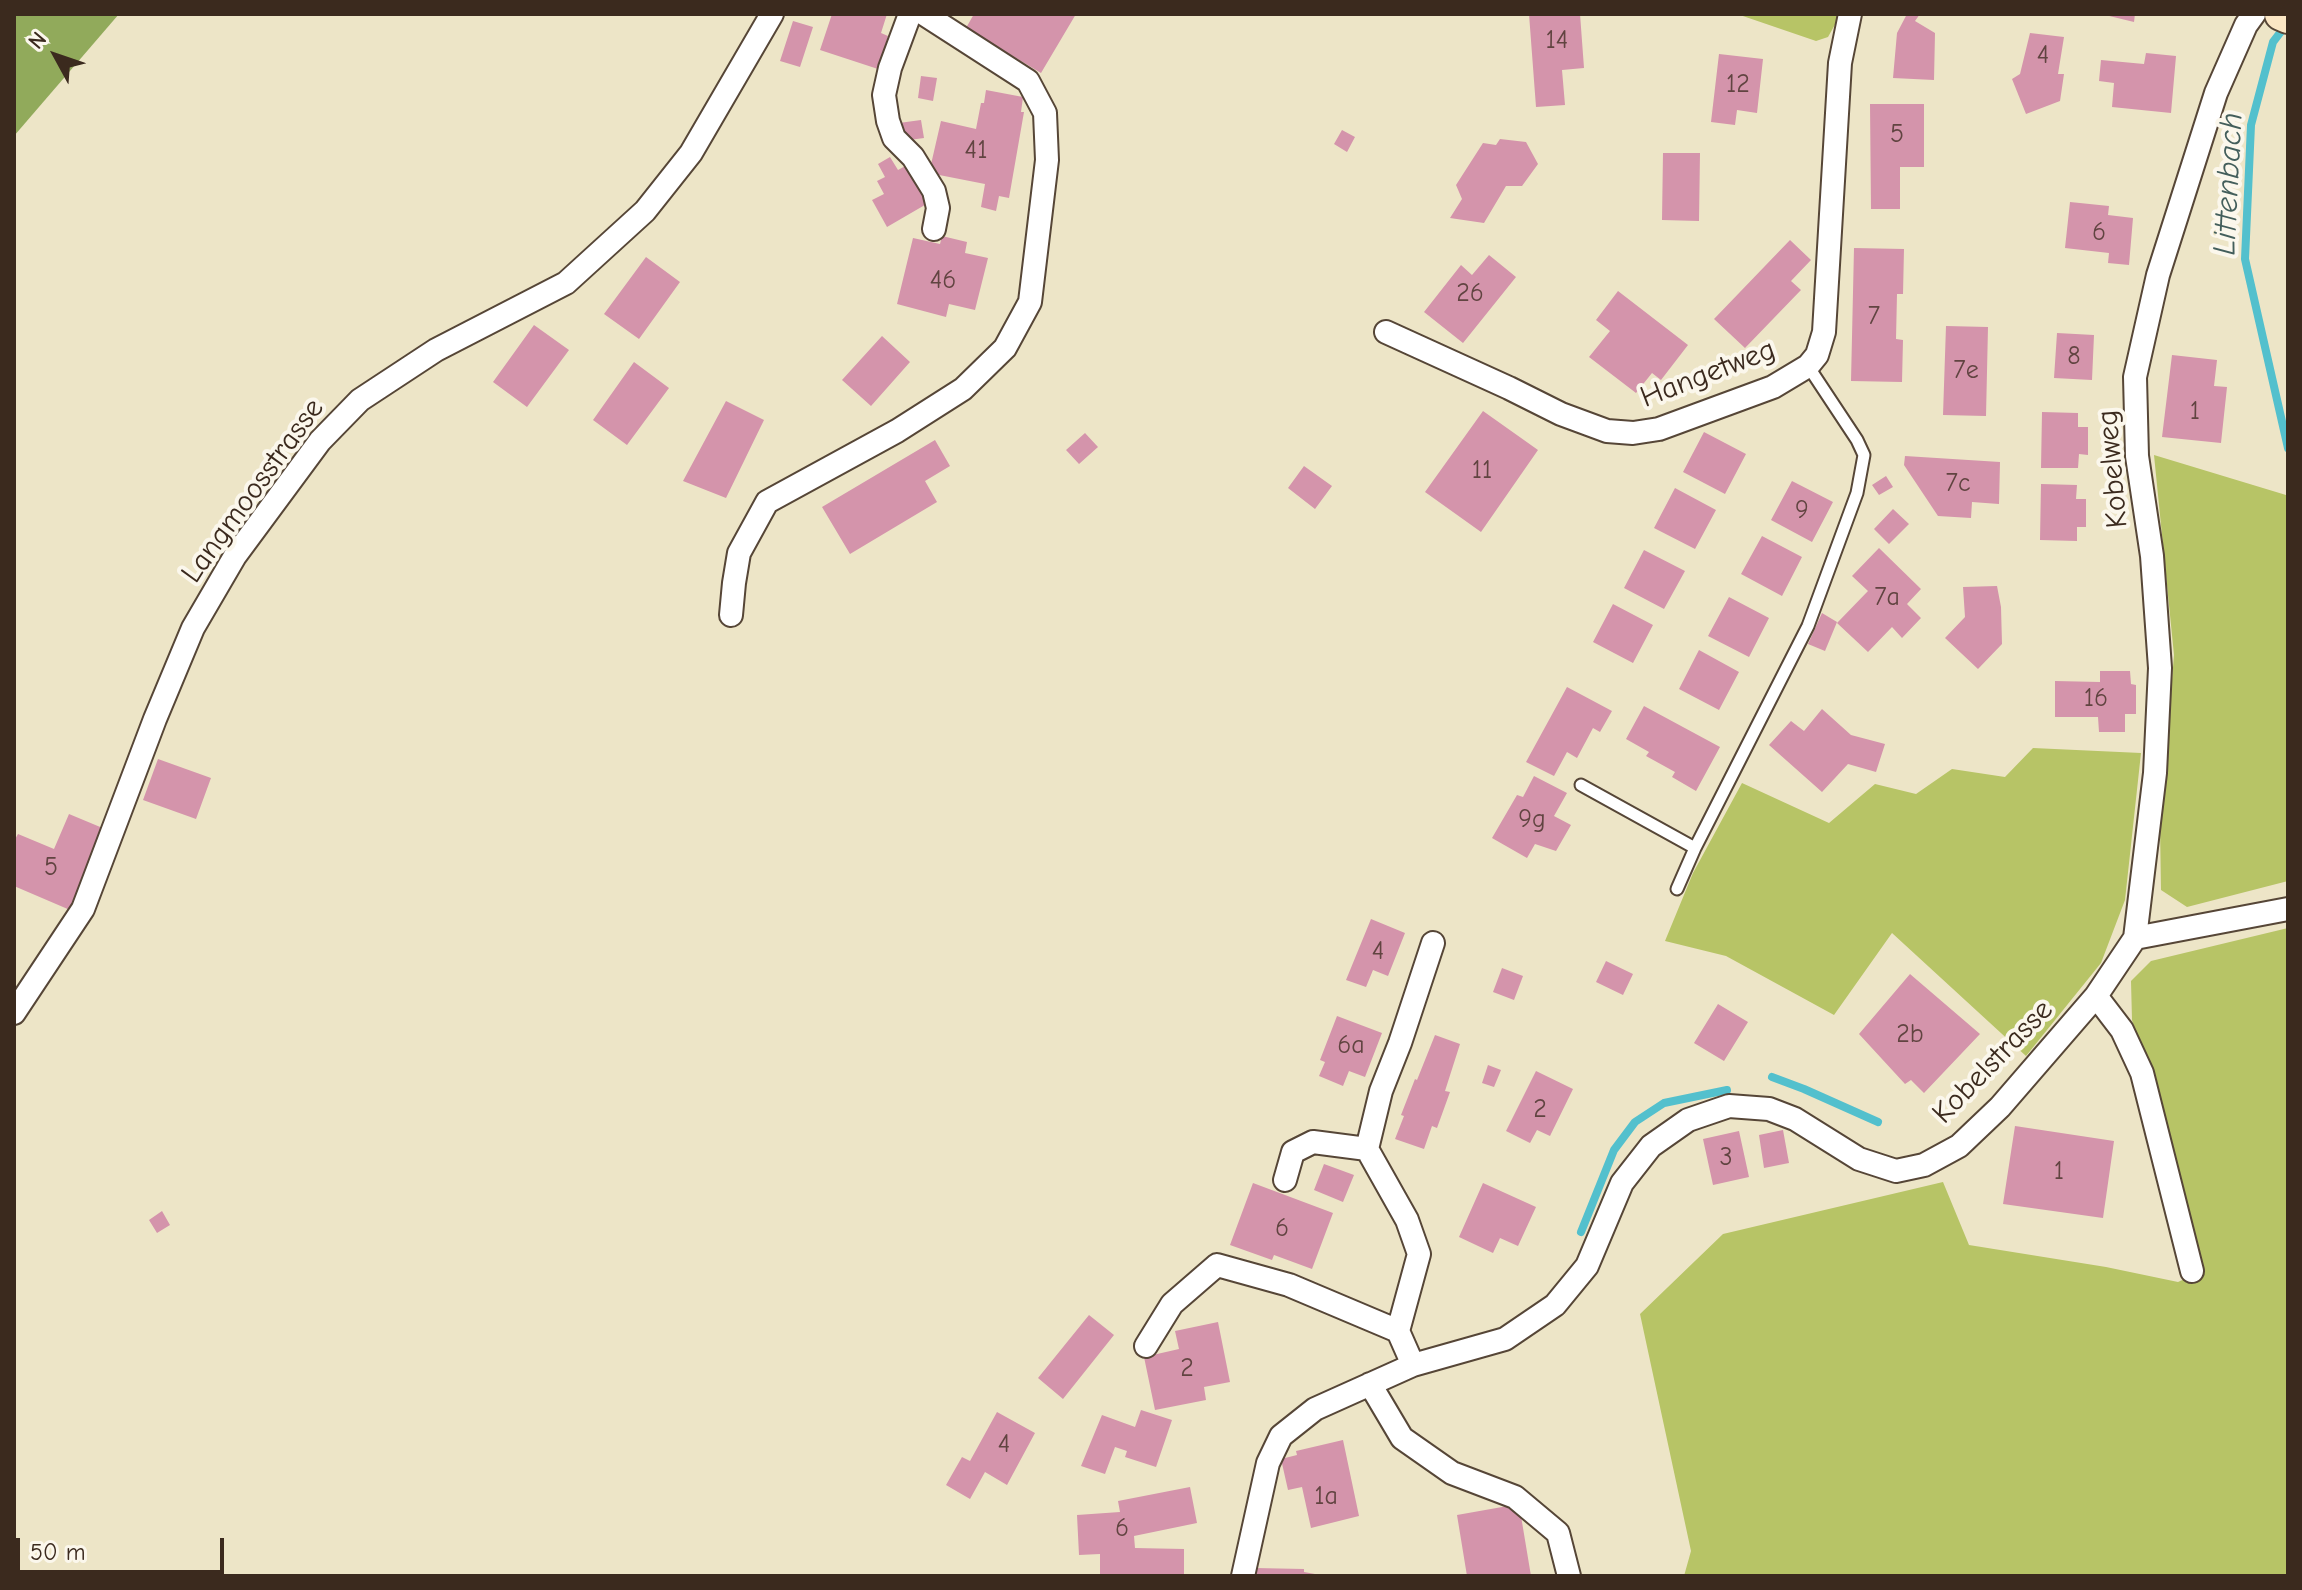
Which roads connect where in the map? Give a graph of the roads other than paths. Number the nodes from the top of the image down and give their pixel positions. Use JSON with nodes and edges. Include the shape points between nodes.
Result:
{"nodes":[{"id":1,"x":772,"y":14,"type":"edge"},
{"id":2,"x":910,"y":14,"type":"edge"},
{"id":3,"x":924,"y":14,"type":"edge"},
{"id":4,"x":1850,"y":14,"type":"edge"},
{"id":5,"x":2254,"y":14,"type":"edge"},
{"id":6,"x":2281,"y":14,"type":"edge"},
{"id":7,"x":2288,"y":17,"type":"edge"},
{"id":8,"x":934,"y":229,"type":"dead end"},
{"id":9,"x":1386,"y":332,"type":"dead end"},
{"id":10,"x":1808,"y":366,"type":"junction"},
{"id":11,"x":731,"y":615,"type":"dead end"},
{"id":12,"x":1581,"y":785,"type":"dead end"},
{"id":13,"x":1695,"y":848,"type":"junction"},
{"id":14,"x":1677,"y":889,"type":"dead end"},
{"id":15,"x":2288,"y":909,"type":"edge"},
{"id":16,"x":2135,"y":938,"type":"junction"},
{"id":17,"x":1433,"y":943,"type":"dead end"},
{"id":18,"x":2096,"y":996,"type":"junction"},
{"id":19,"x":14,"y":1013,"type":"edge"},
{"id":20,"x":1367,"y":1149,"type":"junction"},
{"id":21,"x":1285,"y":1180,"type":"dead end"},
{"id":22,"x":2192,"y":1271,"type":"dead end"},
{"id":23,"x":1398,"y":1331,"type":"junction"},
{"id":24,"x":1146,"y":1346,"type":"dead end"},
{"id":25,"x":1413,"y":1365,"type":"junction"},
{"id":26,"x":1370,"y":1384,"type":"junction"},
{"id":27,"x":1243,"y":1576,"type":"edge"},
{"id":28,"x":1569,"y":1576,"type":"edge"}],
"edges":[{"from":1,"to":19,"type":"street","name":"Langmoosstrasse","via":[[691,153],[645,211],[566,283],[436,350],[360,400],[320,441],[235,556],[193,628],[83,909]]},
{"from":2,"to":8,"type":"street","via":[[884,95],[894,138],[934,191]]},
{"from":3,"to":11,"type":"street","via":[[1028,81],[1045,113],[1047,160],[1030,302],[1005,348],[963,389],[767,502],[739,553]]},
{"from":4,"to":10,"type":"street","name":"Hangetweg","via":[[1840,63],[1824,332]]},
{"from":5,"to":16,"type":"street","name":"Kobelweg","via":[[2216,93],[2158,275],[2135,377],[2137,456],[2152,556],[2160,668],[2155,773]]},
{"from":6,"to":7,"type":"street"},
{"from":9,"to":10,"type":"street","name":"Hangetweg","via":[[1607,431],[1659,429],[1773,387]]},
{"from":10,"to":13,"type":"lane","via":[[1864,455],[1857,493],[1808,626]]},
{"from":12,"to":13,"type":"lane"},
{"from":13,"to":14,"type":"lane"},
{"from":15,"to":16,"type":"street"},
{"from":16,"to":18,"type":"street","name":"Kobelstrasse"},
{"from":17,"to":20,"type":"street","via":[[1381,1091]]},
{"from":18,"to":22,"type":"street","via":[[2122,1030],[2142,1073]]},
{"from":18,"to":25,"type":"street","name":"Kobelstrasse","via":[[2000,1107],[1959,1146],[1924,1165],[1896,1171],[1859,1159],[1769,1109],[1729,1106],[1688,1120],[1651,1146],[1622,1183],[1587,1266],[1555,1305],[1505,1339]]},
{"from":20,"to":21,"type":"street","via":[[1313,1142],[1293,1152]]},
{"from":20,"to":23,"type":"street","via":[[1407,1220],[1419,1254]]},
{"from":23,"to":24,"type":"street","via":[[1289,1285],[1217,1265],[1172,1304]]},
{"from":23,"to":25,"type":"street"},
{"from":25,"to":26,"type":"street","name":"Kobelstrasse"},
{"from":26,"to":27,"type":"street","name":"Kobelstrasse","via":[[1315,1409],[1281,1436],[1268,1463]]},
{"from":26,"to":28,"type":"street","via":[[1402,1438],[1452,1473],[1515,1497],[1558,1533]]}]}
